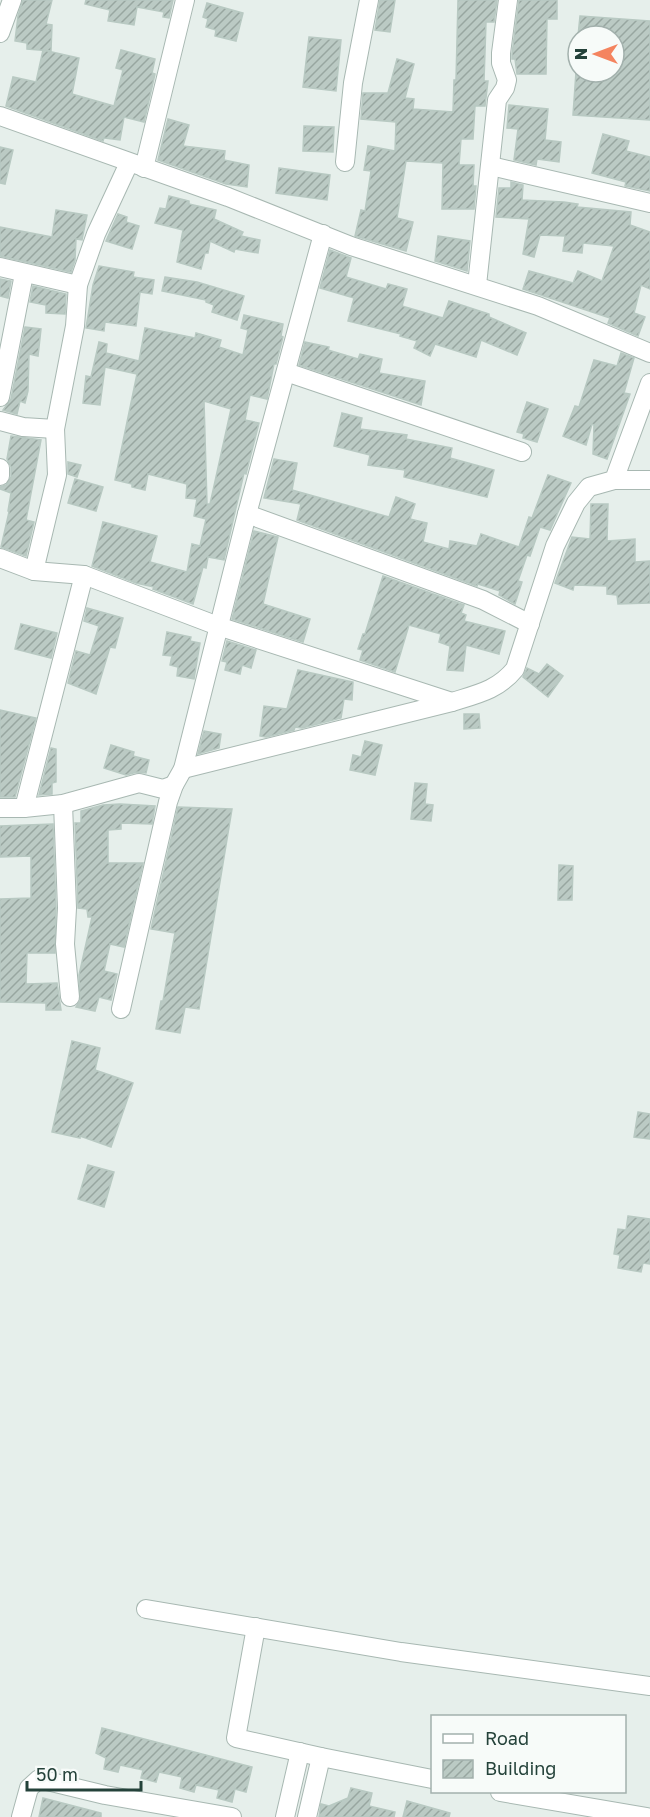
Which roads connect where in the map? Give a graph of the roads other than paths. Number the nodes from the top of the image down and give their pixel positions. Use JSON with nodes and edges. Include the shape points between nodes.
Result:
{"nodes":[{"id":1,"x":12,"y":0,"type":"edge"},
{"id":2,"x":185,"y":0,"type":"edge"},
{"id":3,"x":369,"y":0,"type":"edge"},
{"id":4,"x":508,"y":0,"type":"edge"},
{"id":5,"x":0,"y":33,"type":"edge"},
{"id":6,"x":0,"y":116,"type":"edge"},
{"id":7,"x":345,"y":162,"type":"dead end"},
{"id":8,"x":136,"y":166,"type":"junction"},
{"id":9,"x":490,"y":166,"type":"junction"},
{"id":10,"x":650,"y":203,"type":"edge"},
{"id":11,"x":323,"y":234,"type":"junction"},
{"id":12,"x":0,"y":267,"type":"edge"},
{"id":13,"x":24,"y":273,"type":"junction"},
{"id":14,"x":78,"y":285,"type":"junction"},
{"id":15,"x":477,"y":285,"type":"junction"},
{"id":16,"x":650,"y":353,"type":"edge"},
{"id":17,"x":286,"y":372,"type":"junction"},
{"id":18,"x":650,"y":383,"type":"edge"},
{"id":19,"x":0,"y":397,"type":"edge"},
{"id":20,"x":0,"y":421,"type":"edge"},
{"id":21,"x":55,"y":429,"type":"junction"},
{"id":22,"x":522,"y":452,"type":"dead end"},
{"id":23,"x":0,"y":468,"type":"edge"},
{"id":24,"x":0,"y":476,"type":"edge"},
{"id":25,"x":614,"y":480,"type":"junction"},
{"id":26,"x":650,"y":480,"type":"edge"},
{"id":27,"x":247,"y":514,"type":"junction"},
{"id":28,"x":0,"y":558,"type":"edge"},
{"id":29,"x":34,"y":571,"type":"junction"},
{"id":30,"x":84,"y":575,"type":"junction"},
{"id":31,"x":530,"y":624,"type":"junction"},
{"id":32,"x":218,"y":626,"type":"junction"},
{"id":33,"x":452,"y":702,"type":"junction"},
{"id":34,"x":178,"y":777,"type":"junction"},
{"id":35,"x":63,"y":804,"type":"junction"},
{"id":36,"x":0,"y":808,"type":"edge"},
{"id":37,"x":24,"y":808,"type":"junction"},
{"id":38,"x":70,"y":997,"type":"dead end"},
{"id":39,"x":122,"y":1009,"type":"dead end"},
{"id":40,"x":146,"y":1609,"type":"dead end"},
{"id":41,"x":256,"y":1627,"type":"junction"},
{"id":42,"x":650,"y":1686,"type":"edge"},
{"id":43,"x":300,"y":1752,"type":"junction"},
{"id":44,"x":321,"y":1757,"type":"junction"},
{"id":45,"x":431,"y":1779,"type":"edge"},
{"id":46,"x":508,"y":1793,"type":"edge"},
{"id":47,"x":585,"y":1812,"type":"edge"},
{"id":48,"x":21,"y":1817,"type":"edge"},
{"id":49,"x":232,"y":1817,"type":"edge"},
{"id":50,"x":285,"y":1817,"type":"edge"},
{"id":51,"x":308,"y":1817,"type":"edge"},
{"id":52,"x":647,"y":1817,"type":"edge"}],
"edges":[{"from":1,"to":5,"type":"street"},
{"from":2,"to":8,"type":"street"},
{"from":3,"to":7,"type":"street","via":[[353,83]]},
{"from":4,"to":9,"type":"street","via":[[501,53],[507,80],[497,100]]},
{"from":6,"to":8,"type":"street"},
{"from":8,"to":11,"type":"street"},
{"from":8,"to":14,"type":"street","via":[[96,234]]},
{"from":9,"to":10,"type":"street"},
{"from":9,"to":15,"type":"street"},
{"from":11,"to":15,"type":"street"},
{"from":11,"to":17,"type":"street"},
{"from":12,"to":13,"type":"street"},
{"from":13,"to":14,"type":"street"},
{"from":13,"to":19,"type":"street"},
{"from":14,"to":21,"type":"street","via":[[75,326]]},
{"from":15,"to":16,"type":"street"},
{"from":17,"to":22,"type":"street"},
{"from":17,"to":27,"type":"street"},
{"from":18,"to":25,"type":"street"},
{"from":20,"to":21,"type":"street"},
{"from":21,"to":29,"type":"street","via":[[57,475]]},
{"from":23,"to":24,"type":"street"},
{"from":25,"to":26,"type":"street"},
{"from":25,"to":31,"type":"street","via":[[589,487],[576,503],[555,546]]},
{"from":27,"to":31,"type":"street","via":[[483,600]]},
{"from":27,"to":32,"type":"street"},
{"from":28,"to":29,"type":"street"},
{"from":29,"to":30,"type":"street"},
{"from":30,"to":32,"type":"street"},
{"from":30,"to":37,"type":"street"},
{"from":31,"to":33,"type":"street","via":[[515,669],[506,681]]},
{"from":32,"to":33,"type":"street"},
{"from":32,"to":34,"type":"street"},
{"from":33,"to":34,"type":"street"},
{"from":34,"to":35,"type":"street","via":[[164,789],[139,783]]},
{"from":34,"to":39,"type":"street","via":[[168,802]]},
{"from":35,"to":37,"type":"street"},
{"from":35,"to":38,"type":"street","via":[[65,944]]},
{"from":36,"to":37,"type":"street"},
{"from":40,"to":41,"type":"street"},
{"from":41,"to":42,"type":"street","via":[[402,1652]]},
{"from":41,"to":43,"type":"street","via":[[236,1738]]},
{"from":43,"to":44,"type":"street"},
{"from":43,"to":50,"type":"street"},
{"from":44,"to":45,"type":"street"},
{"from":44,"to":51,"type":"street"},
{"from":46,"to":47,"type":"street"},
{"from":47,"to":52,"type":"street"},
{"from":48,"to":49,"type":"street","via":[[29,1788],[39,1779],[105,1796]]}]}
